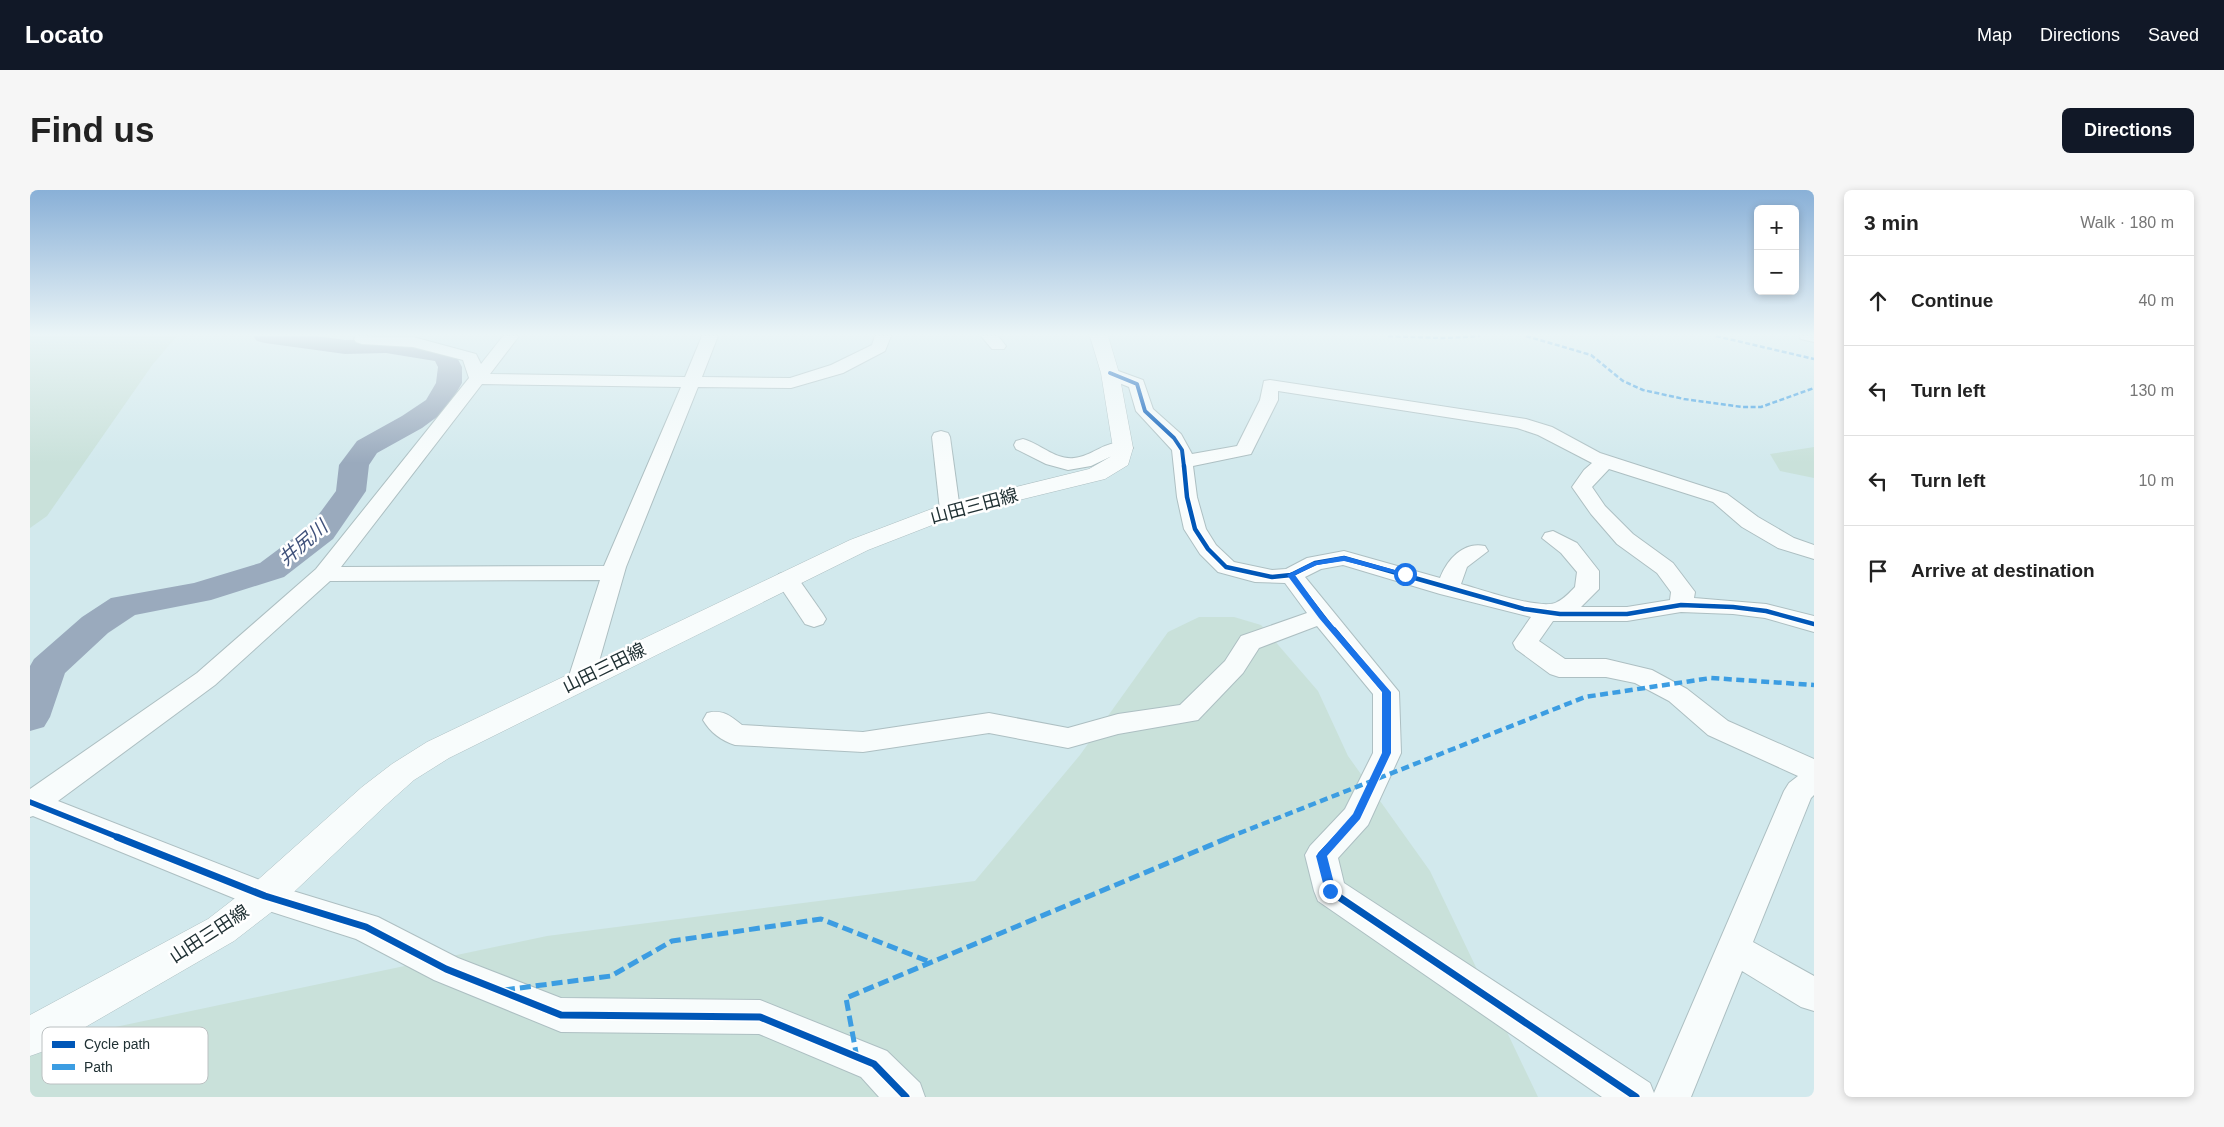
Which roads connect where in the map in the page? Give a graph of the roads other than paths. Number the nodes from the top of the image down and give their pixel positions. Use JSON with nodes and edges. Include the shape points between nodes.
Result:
{"nodes":[{"id":1,"x":806,"y":378,"type":"edge"},
{"id":2,"x":1111,"y":378,"type":"edge"},
{"id":3,"x":1123,"y":378,"type":"edge"},
{"id":4,"x":478,"y":379,"type":"joint"},
{"id":5,"x":691,"y":380,"type":"junction"},
{"id":6,"x":941,"y":437,"type":"dead end"},
{"id":7,"x":1022,"y":445,"type":"dead end"},
{"id":8,"x":1123,"y":448,"type":"junction"},
{"id":9,"x":1606,"y":461,"type":"junction"},
{"id":10,"x":1183,"y":462,"type":"junction"},
{"id":11,"x":950,"y":510,"type":"junction"},
{"id":12,"x":1553,"y":538,"type":"dead end"},
{"id":13,"x":1477,"y":551,"type":"dead end"},
{"id":14,"x":1814,"y":552,"type":"edge"},
{"id":15,"x":613,"y":573,"type":"junction"},
{"id":16,"x":324,"y":574,"type":"junction"},
{"id":17,"x":1291,"y":575,"type":"junction"},
{"id":18,"x":787,"y":579,"type":"junction"},
{"id":19,"x":1448,"y":589,"type":"junction"},
{"id":20,"x":1681,"y":605,"type":"junction"},
{"id":21,"x":1547,"y":612,"type":"junction"},
{"id":22,"x":1322,"y":616,"type":"junction"},
{"id":23,"x":814,"y":619,"type":"dead end"},
{"id":24,"x":1814,"y":624,"type":"edge"},
{"id":25,"x":581,"y":679,"type":"junction"},
{"id":26,"x":717,"y":720,"type":"dead end"},
{"id":27,"x":1814,"y":771,"type":"edge"},
{"id":28,"x":1814,"y":780,"type":"edge"},
{"id":29,"x":31,"y":803,"type":"edge"},
{"id":30,"x":265,"y":896,"type":"junction"},
{"id":31,"x":1734,"y":949,"type":"junction"},
{"id":32,"x":1814,"y":996,"type":"edge"},
{"id":33,"x":48,"y":1027,"type":"edge"},
{"id":34,"x":42,"y":1030,"type":"edge"},
{"id":35,"x":30,"y":1037,"type":"edge"},
{"id":36,"x":906,"y":1097,"type":"edge"},
{"id":37,"x":1636,"y":1097,"type":"edge"},
{"id":38,"x":1672,"y":1097,"type":"edge"}],
"edges":[{"from":1,"to":5,"type":"street","via":[[791,383]]},
{"from":2,"to":8,"type":"main road"},
{"from":3,"to":10,"type":"street","via":[[1137,384],[1145,411],[1174,438],[1182,450]]},
{"from":4,"to":5,"type":"street"},
{"from":4,"to":16,"type":"street"},
{"from":5,"to":15,"type":"street"},
{"from":6,"to":11,"type":"street"},
{"from":7,"to":8,"type":"street","via":[[1063,464],[1085,462],[1110,448]]},
{"from":8,"to":11,"type":"main road","name":"山田三田線","via":[[1120,460],[1097,474]]},
{"from":9,"to":10,"type":"street","via":[[1545,431],[1520,423],[1270,385],[1269,400],[1244,450]]},
{"from":9,"to":14,"type":"street","via":[[1720,498],[1750,522],[1786,543]]},
{"from":9,"to":20,"type":"street","via":[[1582,487],[1625,539],[1665,568],[1683,592]]},
{"from":10,"to":17,"type":"street","via":[[1195,529],[1208,549],[1226,567],[1255,575]]},
{"from":11,"to":18,"type":"main road","name":"山田三田線","via":[[859,545]]},
{"from":12,"to":21,"type":"street","via":[[1569,548],[1588,571],[1587,588],[1564,609]]},
{"from":13,"to":19,"type":"street","via":[[1457,564]]},
{"from":15,"to":16,"type":"street"},
{"from":15,"to":25,"type":"street"},
{"from":16,"to":29,"type":"street","via":[[206,679]]},
{"from":17,"to":19,"type":"street","via":[[1315,563],[1344,558]]},
{"from":17,"to":22,"type":"street"},
{"from":18,"to":23,"type":"street"},
{"from":18,"to":25,"type":"main road","name":"山田三田線"},
{"from":19,"to":21,"type":"street"},
{"from":20,"to":21,"type":"street","via":[[1627,614]]},
{"from":20,"to":24,"type":"street","via":[[1733,606]]},
{"from":21,"to":27,"type":"street","via":[[1525,643],[1559,668],[1606,668],[1643,676],[1678,695],[1718,728]]},
{"from":22,"to":26,"type":"street","via":[[1250,642],[1234,667],[1188,713],[1118,724],[1068,738],[989,723],[863,742],[735,735]]},
{"from":22,"to":37,"type":"street","via":[[1386,692],[1387,753],[1357,817],[1321,856],[1330,891]]},
{"from":25,"to":30,"type":"main road","name":"山田三田線","via":[[454,741],[403,772]]},
{"from":28,"to":31,"type":"street","via":[[1799,791]]},
{"from":29,"to":30,"type":"street"},
{"from":30,"to":33,"type":"main road","name":"山田三田線","via":[[221,930]]},
{"from":30,"to":36,"type":"street","via":[[366,927],[446,969],[561,1015],[760,1018],[874,1064]]},
{"from":31,"to":32,"type":"street"},
{"from":31,"to":38,"type":"street"},
{"from":34,"to":35,"type":"main road","name":"山田三田線"}]}
